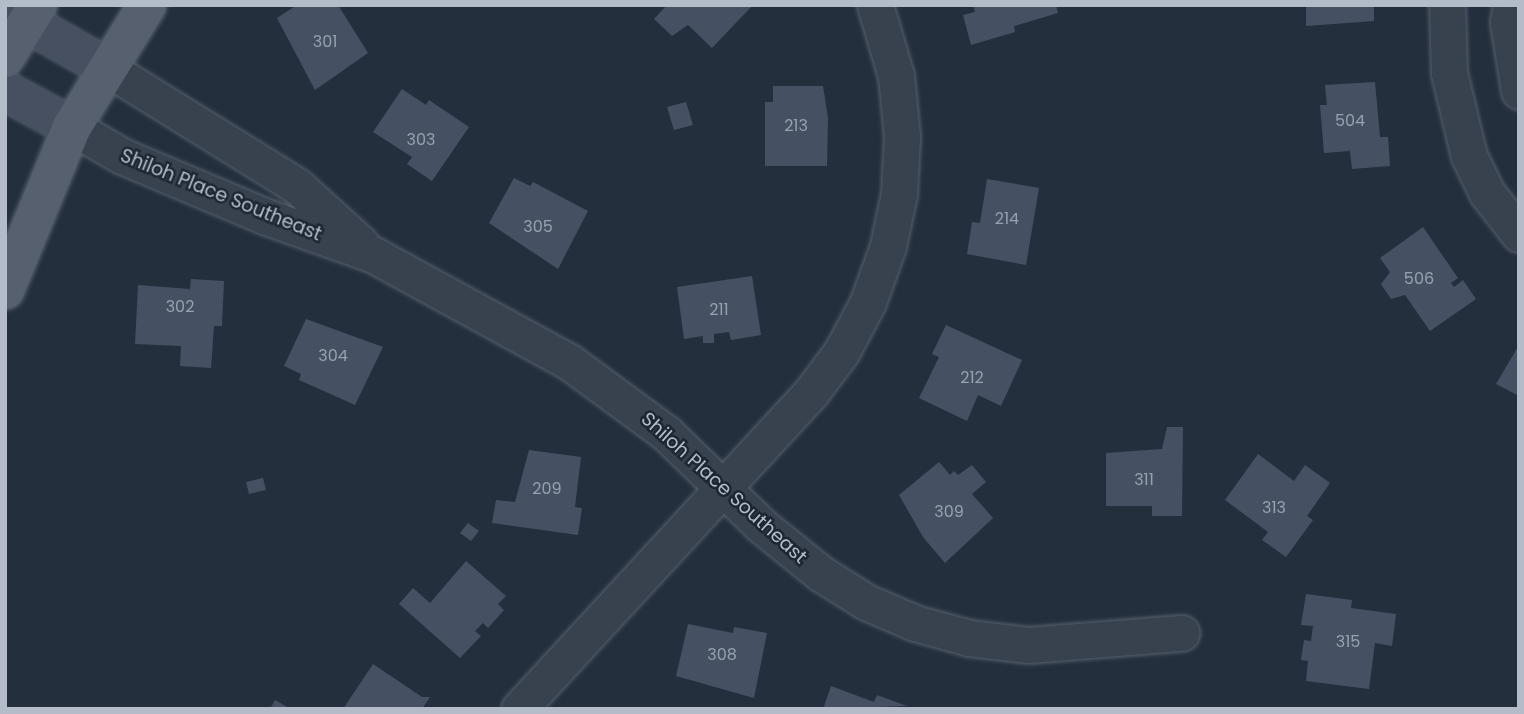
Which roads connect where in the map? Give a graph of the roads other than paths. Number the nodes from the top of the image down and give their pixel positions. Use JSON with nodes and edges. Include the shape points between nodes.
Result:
{"nodes":[{"id":1,"x":146,"y":5,"type":"edge"},
{"id":2,"x":875,"y":5,"type":"edge"},
{"id":3,"x":1447,"y":5,"type":"edge"},
{"id":4,"x":1461,"y":5,"type":"edge"},
{"id":5,"x":1511,"y":5,"type":"edge"},
{"id":6,"x":23,"y":12,"type":"edge"},
{"id":7,"x":5,"y":58,"type":"edge"},
{"id":8,"x":107,"y":68,"type":"junction"},
{"id":9,"x":1449,"y":73,"type":"junction"},
{"id":10,"x":1519,"y":90,"type":"edge"},
{"id":11,"x":5,"y":91,"type":"edge"},
{"id":12,"x":72,"y":127,"type":"junction"},
{"id":13,"x":1519,"y":234,"type":"edge"},
{"id":14,"x":374,"y":255,"type":"junction"},
{"id":15,"x":5,"y":290,"type":"edge"},
{"id":16,"x":724,"y":488,"type":"junction"},
{"id":17,"x":1182,"y":634,"type":"dead end"},
{"id":18,"x":519,"y":709,"type":"edge"}],
"edges":[{"from":1,"to":8,"type":"main road"},
{"from":2,"to":16,"type":"street","via":[[896,76],[902,136],[888,246],[868,302],[842,351],[810,394]]},
{"from":3,"to":9,"type":"street"},
{"from":4,"to":9,"type":"street"},
{"from":5,"to":10,"type":"street","via":[[1508,22]]},
{"from":6,"to":7,"type":"main road"},
{"from":6,"to":8,"type":"street"},
{"from":8,"to":12,"type":"main road"},
{"from":8,"to":14,"type":"street","name":"Shiloh Place Southeast","via":[[296,186]]},
{"from":9,"to":13,"type":"street","via":[[1469,156],[1487,193]]},
{"from":11,"to":12,"type":"street"},
{"from":12,"to":14,"type":"street","name":"Shiloh Place Southeast","via":[[122,156],[264,216]]},
{"from":12,"to":15,"type":"main road"},
{"from":14,"to":16,"type":"street","name":"Shiloh Place Southeast","via":[[617,392]]},
{"from":16,"to":17,"type":"street","name":"Shiloh Place Southeast","via":[[820,573],[866,602],[915,623],[969,638],[1028,645]]},
{"from":16,"to":18,"type":"street"}]}
